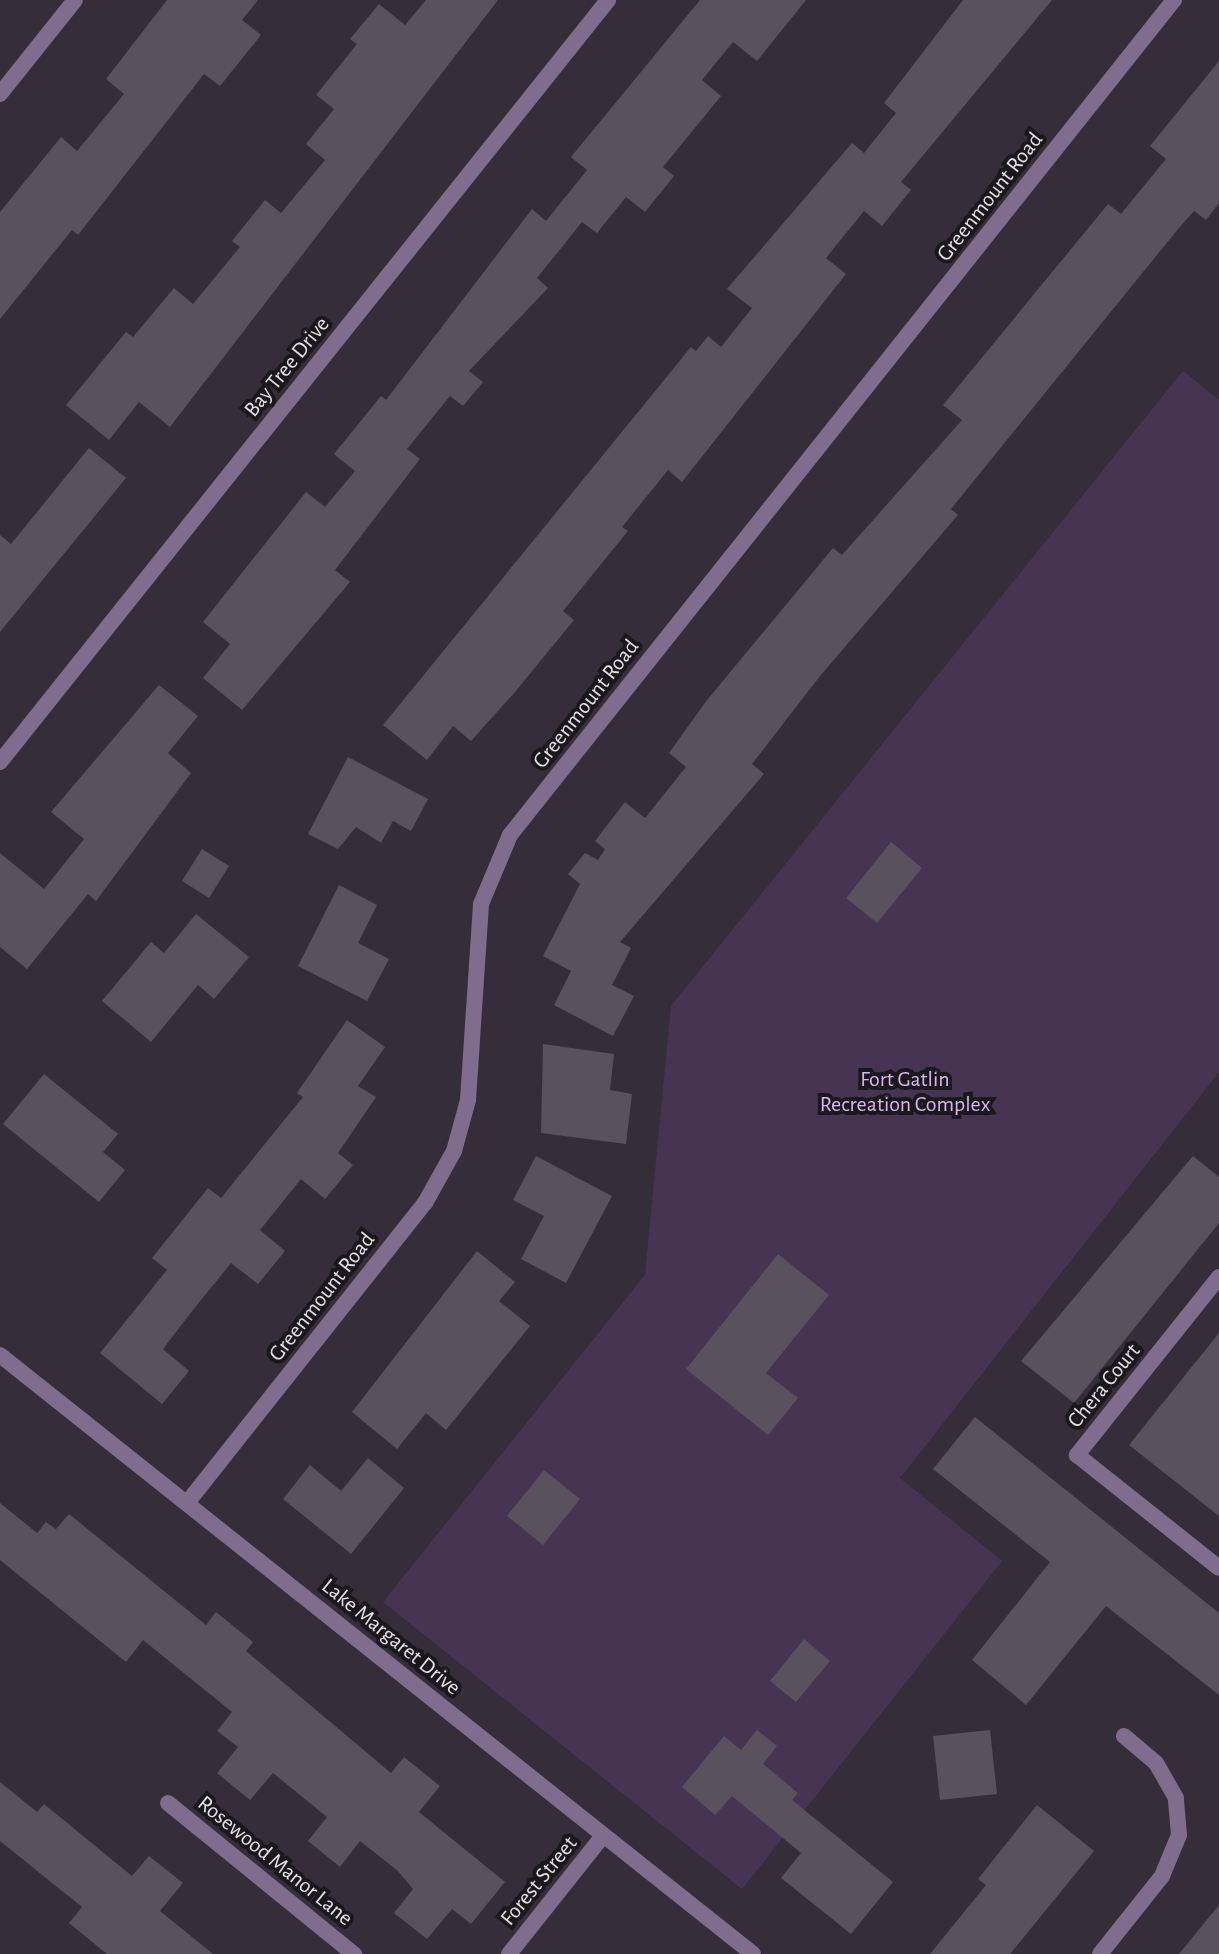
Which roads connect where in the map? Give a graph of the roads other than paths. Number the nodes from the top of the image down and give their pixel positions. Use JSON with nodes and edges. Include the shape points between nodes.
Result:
{"nodes":[{"id":1,"x":75,"y":0,"type":"edge"},
{"id":2,"x":608,"y":0,"type":"edge"},
{"id":3,"x":1174,"y":0,"type":"edge"},
{"id":4,"x":0,"y":94,"type":"edge"},
{"id":5,"x":0,"y":762,"type":"edge"},
{"id":6,"x":1219,"y":1277,"type":"edge"},
{"id":7,"x":0,"y":1355,"type":"edge"},
{"id":8,"x":187,"y":1503,"type":"junction"},
{"id":9,"x":1219,"y":1568,"type":"edge"},
{"id":10,"x":1124,"y":1736,"type":"dead end"},
{"id":11,"x":168,"y":1803,"type":"dead end"},
{"id":12,"x":603,"y":1836,"type":"junction"},
{"id":13,"x":354,"y":1954,"type":"edge"},
{"id":14,"x":509,"y":1954,"type":"edge"},
{"id":15,"x":753,"y":1954,"type":"edge"},
{"id":16,"x":1100,"y":1954,"type":"edge"}],
"edges":[{"from":1,"to":4,"type":"street"},
{"from":2,"to":5,"type":"street","name":"Bay Tree Drive"},
{"from":3,"to":8,"type":"street","name":"Greenmount Road","via":[[510,835],[481,904],[468,1100],[454,1151],[425,1203]]},
{"from":6,"to":9,"type":"street","name":"Chera Court","via":[[1077,1455]]},
{"from":7,"to":8,"type":"street","name":"Lake Margaret Drive"},
{"from":8,"to":12,"type":"street","name":"Lake Margaret Drive"},
{"from":10,"to":16,"type":"street","via":[[1156,1763],[1176,1798],[1179,1835],[1162,1876]]},
{"from":11,"to":13,"type":"street","name":"Rosewood Manor Lane"},
{"from":12,"to":14,"type":"street","name":"Forest Street"},
{"from":12,"to":15,"type":"street","name":"Lake Margaret Drive"}]}
